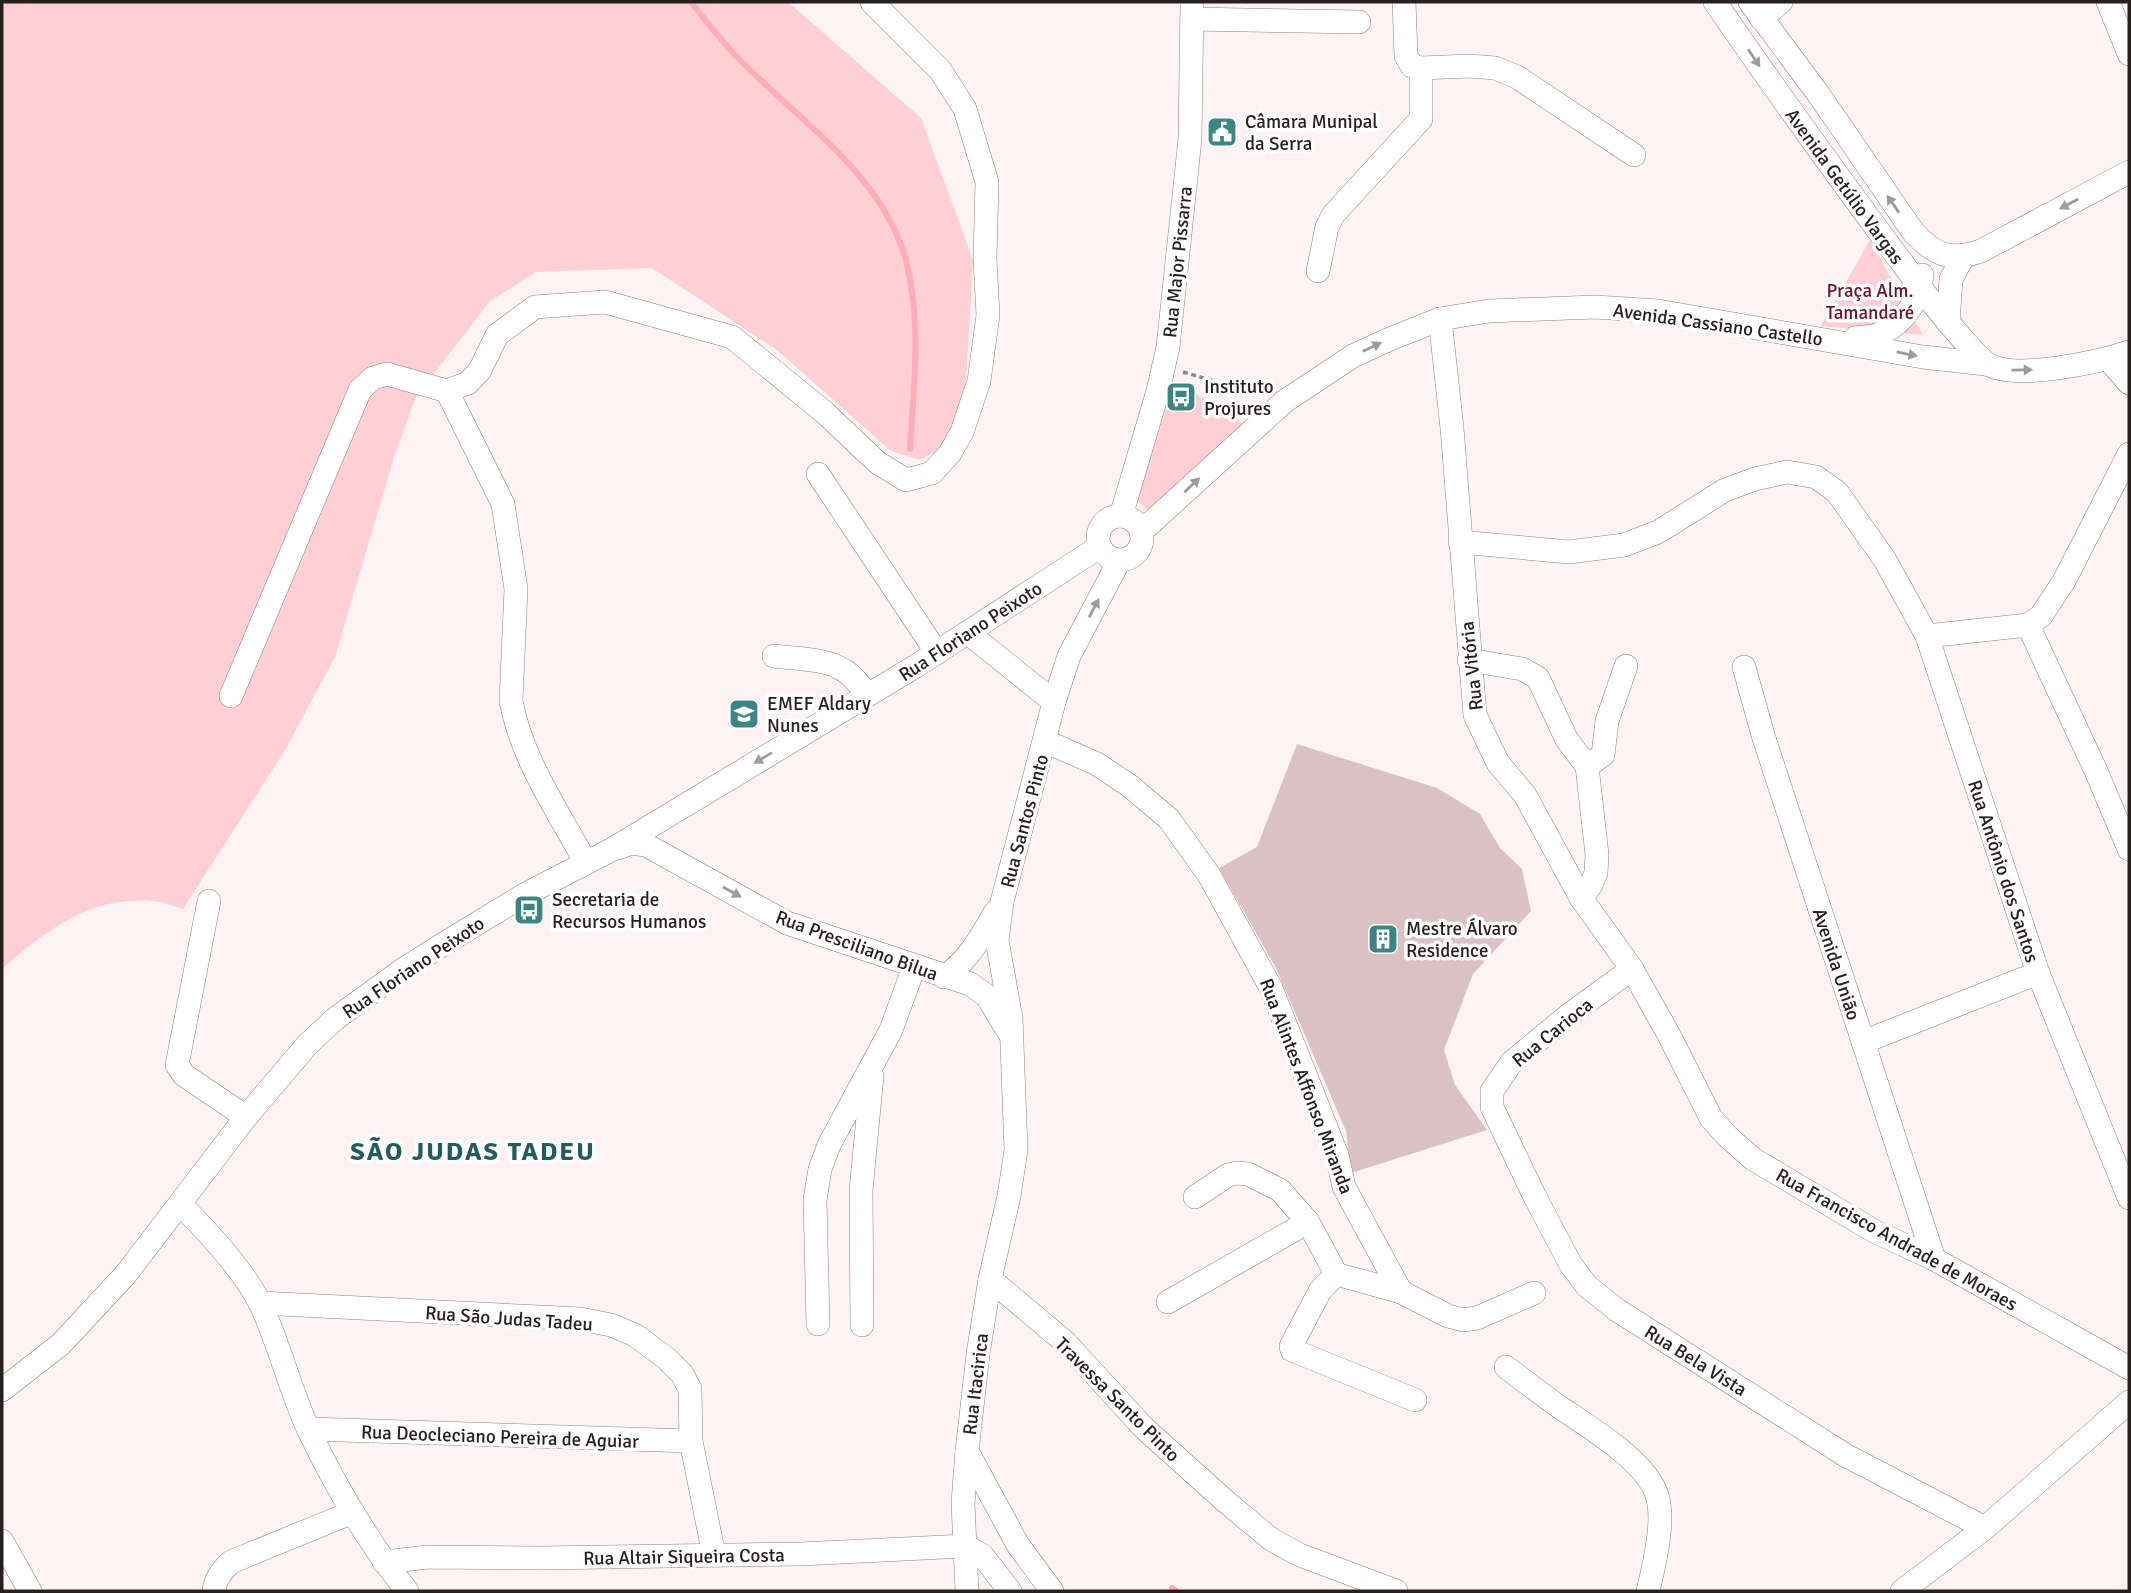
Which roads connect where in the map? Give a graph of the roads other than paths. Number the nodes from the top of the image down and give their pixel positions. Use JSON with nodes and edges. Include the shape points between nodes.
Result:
{"nodes":[{"id":1,"x":872,"y":2,"type":"edge"},
{"id":2,"x":1404,"y":2,"type":"edge"},
{"id":3,"x":1715,"y":2,"type":"edge"},
{"id":4,"x":1781,"y":2,"type":"edge"},
{"id":5,"x":2108,"y":2,"type":"edge"},
{"id":6,"x":1192,"y":10,"type":"edge"},
{"id":7,"x":1756,"y":10,"type":"edge"},
{"id":8,"x":1359,"y":22,"type":"dead end"},
{"id":9,"x":2129,"y":54,"type":"edge"},
{"id":10,"x":1421,"y":68,"type":"junction"},
{"id":11,"x":1819,"y":95,"type":"junction"},
{"id":12,"x":1792,"y":114,"type":"junction"},
{"id":13,"x":1633,"y":155,"type":"dead end"},
{"id":14,"x":2129,"y":172,"type":"edge"},
{"id":15,"x":1924,"y":244,"type":"junction"},
{"id":16,"x":1963,"y":257,"type":"junction"},
{"id":17,"x":1318,"y":271,"type":"dead end"},
{"id":18,"x":1921,"y":288,"type":"junction"},
{"id":19,"x":1440,"y":319,"type":"junction"},
{"id":20,"x":1948,"y":323,"type":"junction"},
{"id":21,"x":1838,"y":341,"type":"junction"},
{"id":22,"x":2119,"y":356,"type":"edge"},
{"id":23,"x":1986,"y":364,"type":"junction"},
{"id":24,"x":2129,"y":383,"type":"edge"},
{"id":25,"x":447,"y":391,"type":"junction"},
{"id":26,"x":2129,"y":456,"type":"edge"},
{"id":27,"x":818,"y":474,"type":"dead end"},
{"id":28,"x":1121,"y":516,"type":"junction"},
{"id":29,"x":1142,"y":531,"type":"junction"},
{"id":30,"x":1460,"y":542,"type":"junction"},
{"id":31,"x":1099,"y":547,"type":"junction"},
{"id":32,"x":1119,"y":561,"type":"junction"},
{"id":33,"x":2028,"y":625,"type":"junction"},
{"id":34,"x":968,"y":633,"type":"junction"},
{"id":35,"x":1927,"y":636,"type":"junction"},
{"id":36,"x":937,"y":653,"type":"junction"},
{"id":37,"x":774,"y":656,"type":"dead end"},
{"id":38,"x":1469,"y":660,"type":"junction"},
{"id":39,"x":1626,"y":666,"type":"dead end"},
{"id":40,"x":1744,"y":667,"type":"dead end"},
{"id":41,"x":868,"y":695,"type":"junction"},
{"id":42,"x":231,"y":696,"type":"dead end"},
{"id":43,"x":1054,"y":702,"type":"junction"},
{"id":44,"x":1045,"y":741,"type":"junction"},
{"id":45,"x":1587,"y":766,"type":"junction"},
{"id":46,"x":671,"y":813,"type":"junction"},
{"id":47,"x":2129,"y":849,"type":"edge"},
{"id":48,"x":611,"y":850,"type":"junction"},
{"id":49,"x":672,"y":859,"type":"junction"},
{"id":50,"x":586,"y":863,"type":"junction"},
{"id":51,"x":1581,"y":898,"type":"junction"},
{"id":52,"x":209,"y":901,"type":"dead end"},
{"id":53,"x":1002,"y":902,"type":"junction"},
{"id":54,"x":914,"y":967,"type":"junction"},
{"id":55,"x":1632,"y":969,"type":"junction"},
{"id":56,"x":2038,"y":973,"type":"junction"},
{"id":57,"x":944,"y":977,"type":"junction"},
{"id":58,"x":1011,"y":1036,"type":"junction"},
{"id":59,"x":1863,"y":1042,"type":"junction"},
{"id":60,"x":873,"y":1068,"type":"junction"},
{"id":61,"x":1492,"y":1107,"type":"joint"},
{"id":62,"x":246,"y":1117,"type":"junction"},
{"id":63,"x":1195,"y":1197,"type":"dead end"},
{"id":64,"x":2129,"y":1198,"type":"edge"},
{"id":65,"x":181,"y":1205,"type":"junction"},
{"id":66,"x":1308,"y":1222,"type":"junction"},
{"id":67,"x":1934,"y":1259,"type":"junction"},
{"id":68,"x":1336,"y":1274,"type":"junction"},
{"id":69,"x":990,"y":1279,"type":"junction"},
{"id":70,"x":1401,"y":1292,"type":"junction"},
{"id":71,"x":1534,"y":1293,"type":"dead end"},
{"id":72,"x":1168,"y":1302,"type":"dead end"},
{"id":73,"x":260,"y":1303,"type":"junction"},
{"id":74,"x":818,"y":1324,"type":"dead end"},
{"id":75,"x":862,"y":1325,"type":"dead end"},
{"id":76,"x":1506,"y":1367,"type":"dead end"},
{"id":77,"x":2129,"y":1367,"type":"edge"},
{"id":78,"x":2,"y":1390,"type":"edge"},
{"id":79,"x":1415,"y":1401,"type":"dead end"},
{"id":80,"x":2129,"y":1402,"type":"edge"},
{"id":81,"x":309,"y":1429,"type":"junction"},
{"id":82,"x":691,"y":1441,"type":"junction"},
{"id":83,"x":967,"y":1451,"type":"junction"},
{"id":84,"x":353,"y":1512,"type":"junction"},
{"id":85,"x":1985,"y":1528,"type":"junction"},
{"id":86,"x":2,"y":1541,"type":"edge"},
{"id":87,"x":973,"y":1551,"type":"junction"},
{"id":88,"x":714,"y":1555,"type":"junction"},
{"id":89,"x":384,"y":1562,"type":"junction"},
{"id":90,"x":30,"y":1591,"type":"edge"},
{"id":91,"x":214,"y":1591,"type":"edge"},
{"id":92,"x":407,"y":1591,"type":"edge"},
{"id":93,"x":967,"y":1591,"type":"edge"},
{"id":94,"x":1010,"y":1591,"type":"edge"},
{"id":95,"x":1052,"y":1591,"type":"edge"},
{"id":96,"x":1396,"y":1591,"type":"edge"},
{"id":97,"x":1648,"y":1591,"type":"edge"},
{"id":98,"x":1902,"y":1591,"type":"edge"}],
"edges":[{"from":1,"to":25,"type":"street","via":[[940,70],[965,109],[987,182],[988,315],[979,382],[962,432],[932,473],[906,480],[878,463],[732,337],[605,302],[535,307],[497,335],[480,370],[468,383]]},
{"from":2,"to":10,"type":"street","via":[[1406,55],[1412,66]]},
{"from":3,"to":12,"type":"street","name":"Avenida Getúlio Vargas","one_way":true},
{"from":4,"to":7,"type":"street"},
{"from":5,"to":9,"type":"street"},
{"from":6,"to":8,"type":"street"},
{"from":6,"to":28,"type":"street","name":"Rua Major Pissarra","via":[[1189,139],[1168,347]]},
{"from":7,"to":11,"type":"street","name":"Avenida Getúlio Vargas"},
{"from":10,"to":13,"type":"street","via":[[1495,68],[1517,76]]},
{"from":10,"to":17,"type":"street","via":[[1421,119],[1332,215]]},
{"from":11,"to":12,"type":"street"},
{"from":15,"to":11,"type":"street","name":"Avenida Getúlio Vargas","one_way":true},
{"from":12,"to":18,"type":"street","name":"Avenida Getúlio Vargas"},
{"from":14,"to":16,"type":"street","one_way":true},
{"from":15,"to":16,"type":"street","name":"Avenida Getúlio Vargas","via":[[1948,256]]},
{"from":15,"to":18,"type":"street"},
{"from":16,"to":20,"type":"street","via":[[1951,279]]},
{"from":18,"to":20,"type":"street","name":"Avenida Getúlio Vargas"},
{"from":18,"to":21,"type":"street","via":[[1913,306],[1881,334]]},
{"from":19,"to":21,"type":"street","name":"Avenida Cassiano Castello","via":[[1489,311],[1595,307],[1658,312]]},
{"from":29,"to":19,"type":"street","name":"Avenida Cassiano Castello","one_way":true,"via":[[1285,401],[1353,356]]},
{"from":19,"to":30,"type":"street","name":"Rua Vitória"},
{"from":20,"to":23,"type":"street","name":"Avenida Getúlio Vargas"},
{"from":21,"to":23,"type":"street","name":"Avenida Cassiano Castello","one_way":true},
{"from":23,"to":22,"type":"street","one_way":true,"via":[[2036,370]]},
{"from":22,"to":24,"type":"street"},
{"from":25,"to":42,"type":"street","via":[[387,374],[373,378],[360,390]]},
{"from":25,"to":50,"type":"street","via":[[502,503],[516,589],[514,716],[525,751]]},
{"from":26,"to":33,"type":"street","via":[[2051,602]]},
{"from":27,"to":36,"type":"street"},
{"from":28,"to":29,"type":"street","via":[[1137,523]]},
{"from":28,"to":31,"type":"street","via":[[1102,526]]},
{"from":29,"to":32,"type":"street","via":[[1141,545],[1133,557]]},
{"from":30,"to":35,"type":"street","name":"Rua Antônio dos Santos","via":[[1569,552],[1624,545],[1658,532],[1745,482],[1787,472],[1816,477],[1837,492],[1857,518]]},
{"from":30,"to":38,"type":"street","name":"Rua Vitória"},
{"from":31,"to":32,"type":"street","via":[[1107,557]]},
{"from":31,"to":34,"type":"street","name":"Rua Floriano Peixoto"},
{"from":43,"to":32,"type":"street","name":"Rua Santos Pinto","one_way":true,"via":[[1069,656]]},
{"from":33,"to":35,"type":"street"},
{"from":33,"to":47,"type":"street"},
{"from":34,"to":36,"type":"street","name":"Rua Floriano Peixoto"},
{"from":34,"to":43,"type":"street"},
{"from":35,"to":56,"type":"street","name":"Rua Antônio dos Santos"},
{"from":36,"to":41,"type":"street","name":"Rua Floriano Peixoto"},
{"from":37,"to":41,"type":"street","via":[[842,668]]},
{"from":38,"to":45,"type":"street","via":[[1522,669],[1538,678],[1567,740]]},
{"from":38,"to":51,"type":"street","name":"Rua Vitória","via":[[1475,715],[1482,732],[1498,763],[1525,795]]},
{"from":39,"to":45,"type":"street","via":[[1606,721],[1602,755]]},
{"from":40,"to":59,"type":"street","name":"Avenida União"},
{"from":41,"to":46,"type":"street","name":"Rua Floriano Peixoto","one_way":true},
{"from":43,"to":44,"type":"street","name":"Rua Santos Pinto"},
{"from":44,"to":53,"type":"street","name":"Rua Santos Pinto"},
{"from":44,"to":70,"type":"street","name":"Rua Alintes Affonso Miranda","via":[[1130,786],[1169,818],[1209,875],[1271,988],[1337,1155],[1344,1187]]},
{"from":45,"to":51,"type":"street","via":[[1597,855],[1596,873]]},
{"from":46,"to":48,"type":"street","name":"Rua Floriano Peixoto"},
{"from":46,"to":49,"type":"street","via":[[661,831]]},
{"from":48,"to":49,"type":"street","name":"Rua Presciliano Bilua","via":[[638,843]]},
{"from":48,"to":50,"type":"street","name":"Rua Floriano Peixoto"},
{"from":49,"to":54,"type":"street","name":"Rua Presciliano Bilua","one_way":true,"via":[[787,923]]},
{"from":50,"to":62,"type":"street","name":"Rua Floriano Peixoto","via":[[442,945],[335,1019]]},
{"from":51,"to":55,"type":"street","name":"Rua Vitória"},
{"from":52,"to":62,"type":"street","via":[[177,1065],[184,1075]]},
{"from":53,"to":57,"type":"street","via":[[972,952]]},
{"from":53,"to":58,"type":"street","name":"Rua Santos Pinto","via":[[997,940]]},
{"from":54,"to":57,"type":"street","name":"Rua Presciliano Bilua"},
{"from":54,"to":60,"type":"street"},
{"from":55,"to":61,"type":"street","name":"Rua Carioca","via":[[1512,1062],[1492,1091]]},
{"from":55,"to":67,"type":"street","name":"Rua Francisco Andrade de Moraes","via":[[1712,1118],[1727,1136],[1753,1159],[1874,1231]]},
{"from":56,"to":59,"type":"street"},
{"from":56,"to":64,"type":"street","name":"Rua Antônio dos Santos"},
{"from":57,"to":58,"type":"street","name":"Rua Presciliano Bilua","via":[[970,984],[987,996]]},
{"from":58,"to":69,"type":"street","via":[[1016,1150]]},
{"from":59,"to":67,"type":"street","name":"Avenida União"},
{"from":60,"to":74,"type":"street","via":[[820,1169],[815,1200]]},
{"from":60,"to":75,"type":"street","via":[[861,1190]]},
{"from":61,"to":85,"type":"street","name":"Rua Bela Vista","via":[[1571,1265],[1587,1286],[1617,1310],[1845,1455]]},
{"from":62,"to":65,"type":"street","name":"Rua Floriano Peixoto"},
{"from":63,"to":66,"type":"street","via":[[1228,1175],[1248,1174],[1280,1190]]},
{"from":65,"to":73,"type":"street"},
{"from":65,"to":78,"type":"street","name":"Rua Floriano Peixoto","via":[[61,1344]]},
{"from":66,"to":68,"type":"street"},
{"from":66,"to":72,"type":"street"},
{"from":67,"to":77,"type":"street","name":"Rua Francisco Andrade de Moraes"},
{"from":68,"to":70,"type":"street"},
{"from":68,"to":79,"type":"street","via":[[1320,1291],[1292,1350]]},
{"from":69,"to":83,"type":"street","name":"Rua Itacirica"},
{"from":69,"to":96,"type":"street","name":"Travessa Santo Pinto","via":[[1066,1343],[1144,1428],[1272,1540]]},
{"from":70,"to":71,"type":"street","via":[[1463,1320]]},
{"from":73,"to":81,"type":"street"},
{"from":73,"to":82,"type":"street","name":"Rua São Judas Tadeu","via":[[580,1319],[611,1325],[635,1335],[682,1374],[690,1389]]},
{"from":76,"to":97,"type":"street","via":[[1611,1442],[1656,1491],[1657,1551]]},
{"from":80,"to":85,"type":"street"},
{"from":81,"to":82,"type":"street","name":"Rua Deocleciano Pereira de Aguiar"},
{"from":81,"to":84,"type":"street"},
{"from":82,"to":88,"type":"street","name":"Rua São Judas Tadeu"},
{"from":83,"to":87,"type":"street","via":[[963,1503]]},
{"from":83,"to":95,"type":"street","name":"Rua Itacirica","via":[[1018,1545]]},
{"from":84,"to":89,"type":"street"},
{"from":84,"to":91,"type":"street","via":[[231,1562]]},
{"from":85,"to":98,"type":"street"},
{"from":86,"to":90,"type":"street"},
{"from":87,"to":88,"type":"street","name":"Rua Altair Siqueira Costa"},
{"from":87,"to":93,"type":"street"},
{"from":87,"to":94,"type":"street"},
{"from":88,"to":89,"type":"street","name":"Rua Altair Siqueira Costa","via":[[428,1556]]},
{"from":89,"to":92,"type":"street"}]}
